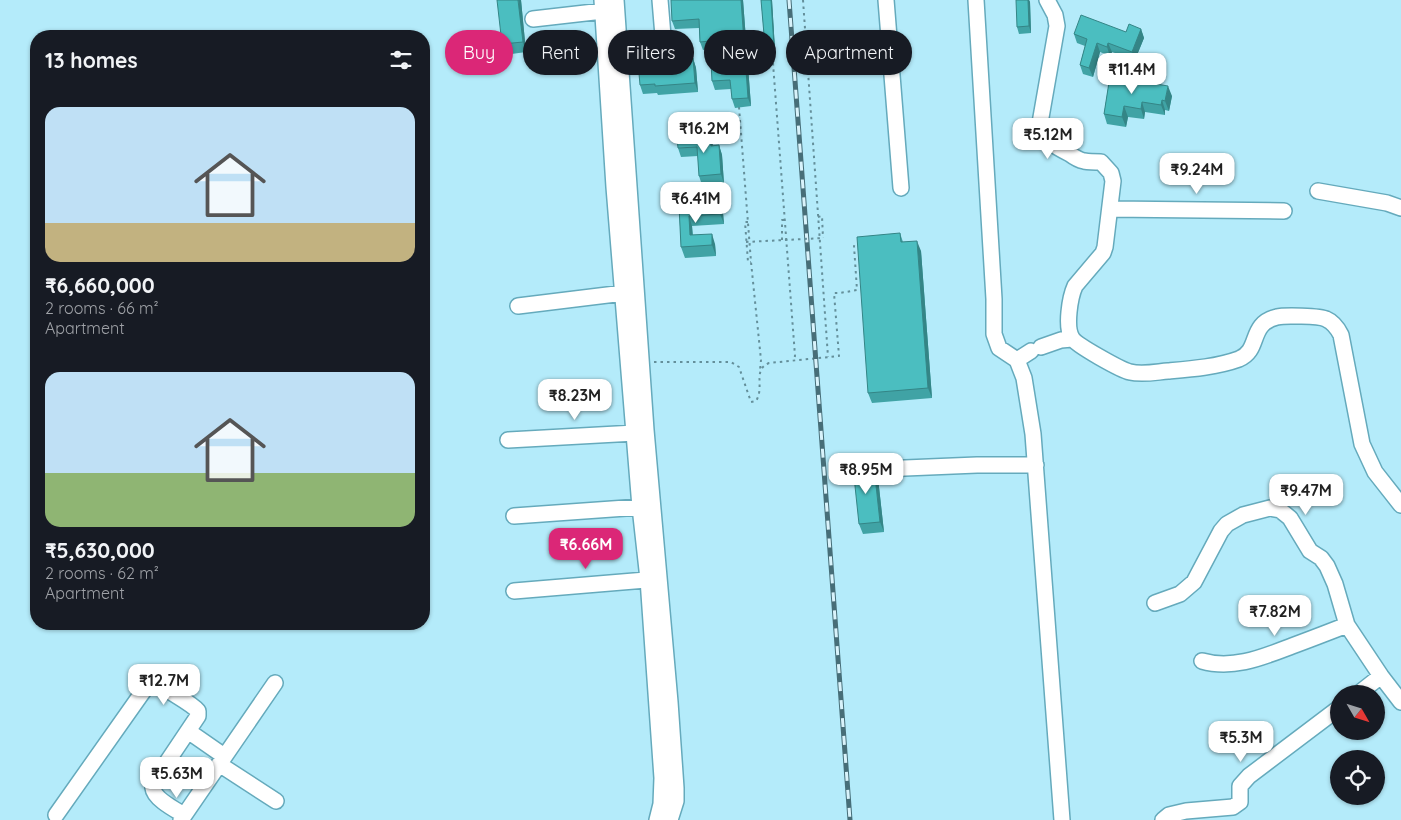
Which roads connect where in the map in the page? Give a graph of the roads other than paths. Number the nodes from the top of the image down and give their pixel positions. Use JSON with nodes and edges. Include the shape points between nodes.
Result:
{"nodes":[{"id":1,"x":616,"y":0,"type":"edge"},
{"id":2,"x":660,"y":0,"type":"edge"},
{"id":3,"x":886,"y":0,"type":"edge"},
{"id":4,"x":976,"y":0,"type":"edge"},
{"id":5,"x":1047,"y":0,"type":"edge"},
{"id":6,"x":603,"y":5,"type":"edge"},
{"id":7,"x":533,"y":19,"type":"dead end"},
{"id":8,"x":618,"y":30,"type":"edge"},
{"id":9,"x":662,"y":30,"type":"edge"},
{"id":10,"x":621,"y":75,"type":"edge"},
{"id":11,"x":901,"y":188,"type":"dead end"},
{"id":12,"x":1318,"y":191,"type":"dead end"},
{"id":13,"x":1401,"y":208,"type":"edge"},
{"id":14,"x":1110,"y":209,"type":"junction"},
{"id":15,"x":1284,"y":211,"type":"dead end"},
{"id":16,"x":630,"y":293,"type":"junction"},
{"id":17,"x":518,"y":306,"type":"dead end"},
{"id":18,"x":1072,"y":339,"type":"junction"},
{"id":19,"x":1017,"y":360,"type":"junction"},
{"id":20,"x":641,"y":431,"type":"junction"},
{"id":21,"x":508,"y":440,"type":"dead end"},
{"id":22,"x":1036,"y":465,"type":"junction"},
{"id":23,"x":881,"y":469,"type":"dead end"},
{"id":24,"x":1401,"y":505,"type":"edge"},
{"id":25,"x":640,"y":507,"type":"junction"},
{"id":26,"x":514,"y":516,"type":"dead end"},
{"id":27,"x":654,"y":579,"type":"junction"},
{"id":28,"x":514,"y":591,"type":"dead end"},
{"id":29,"x":1154,"y":603,"type":"dead end"},
{"id":30,"x":1347,"y":625,"type":"junction"},
{"id":31,"x":1202,"y":661,"type":"dead end"},
{"id":32,"x":1381,"y":676,"type":"junction"},
{"id":33,"x":275,"y":683,"type":"dead end"},
{"id":34,"x":1370,"y":685,"type":"edge"},
{"id":35,"x":1401,"y":702,"type":"edge"},
{"id":36,"x":1330,"y":715,"type":"edge"},
{"id":37,"x":188,"y":731,"type":"junction"},
{"id":38,"x":222,"y":760,"type":"junction"},
{"id":39,"x":276,"y":801,"type":"dead end"},
{"id":40,"x":56,"y":815,"type":"dead end"},
{"id":41,"x":183,"y":818,"type":"edge"},
{"id":42,"x":656,"y":820,"type":"edge"},
{"id":43,"x":670,"y":820,"type":"edge"},
{"id":44,"x":1062,"y":820,"type":"edge"},
{"id":45,"x":1163,"y":820,"type":"edge"}],
"edges":[{"from":1,"to":8,"type":"street"},
{"from":2,"to":9,"type":"street"},
{"from":3,"to":11,"type":"street"},
{"from":4,"to":19,"type":"street","via":[[994,334],[998,348]]},
{"from":5,"to":14,"type":"street","via":[[1058,26],[1040,123],[1042,132],[1055,147],[1078,159],[1101,162],[1106,166],[1113,181]]},
{"from":6,"to":7,"type":"street"},
{"from":6,"to":16,"type":"street","via":[[614,187]]},
{"from":10,"to":16,"type":"street"},
{"from":12,"to":13,"type":"street"},
{"from":14,"to":15,"type":"street"},
{"from":14,"to":18,"type":"street","via":[[1106,247],[1072,293],[1069,328]]},
{"from":16,"to":17,"type":"street"},
{"from":16,"to":20,"type":"street"},
{"from":16,"to":20,"type":"street","via":[[641,362]]},
{"from":18,"to":19,"type":"street","via":[[1036,349]]},
{"from":18,"to":24,"type":"street","via":[[1129,372],[1162,372],[1224,364],[1245,356],[1252,348],[1261,325],[1277,316],[1326,318],[1341,335],[1365,451],[1375,472]]},
{"from":19,"to":22,"type":"street","via":[[1024,378]]},
{"from":20,"to":21,"type":"street"},
{"from":20,"to":25,"type":"street"},
{"from":20,"to":27,"type":"street"},
{"from":22,"to":23,"type":"street"},
{"from":22,"to":44,"type":"street"},
{"from":25,"to":26,"type":"street"},
{"from":25,"to":27,"type":"street"},
{"from":27,"to":28,"type":"street"},
{"from":27,"to":42,"type":"street","via":[[662,778],[661,804]]},
{"from":27,"to":43,"type":"street","via":[[670,702],[676,788]]},
{"from":29,"to":30,"type":"street","via":[[1180,594],[1194,582],[1227,524],[1243,515],[1270,508],[1280,510],[1290,518],[1310,552],[1327,566]]},
{"from":30,"to":31,"type":"street","via":[[1248,661],[1227,665]]},
{"from":30,"to":32,"type":"street"},
{"from":32,"to":34,"type":"street"},
{"from":32,"to":35,"type":"street"},
{"from":33,"to":38,"type":"street"},
{"from":36,"to":45,"type":"street","via":[[1249,776],[1240,786],[1240,802],[1234,807],[1186,811]]},
{"from":37,"to":38,"type":"street"},
{"from":37,"to":40,"type":"street","via":[[198,711],[161,687],[148,686]]},
{"from":37,"to":41,"type":"street","via":[[153,787],[159,799]]},
{"from":38,"to":39,"type":"street"},
{"from":38,"to":41,"type":"street"}]}
